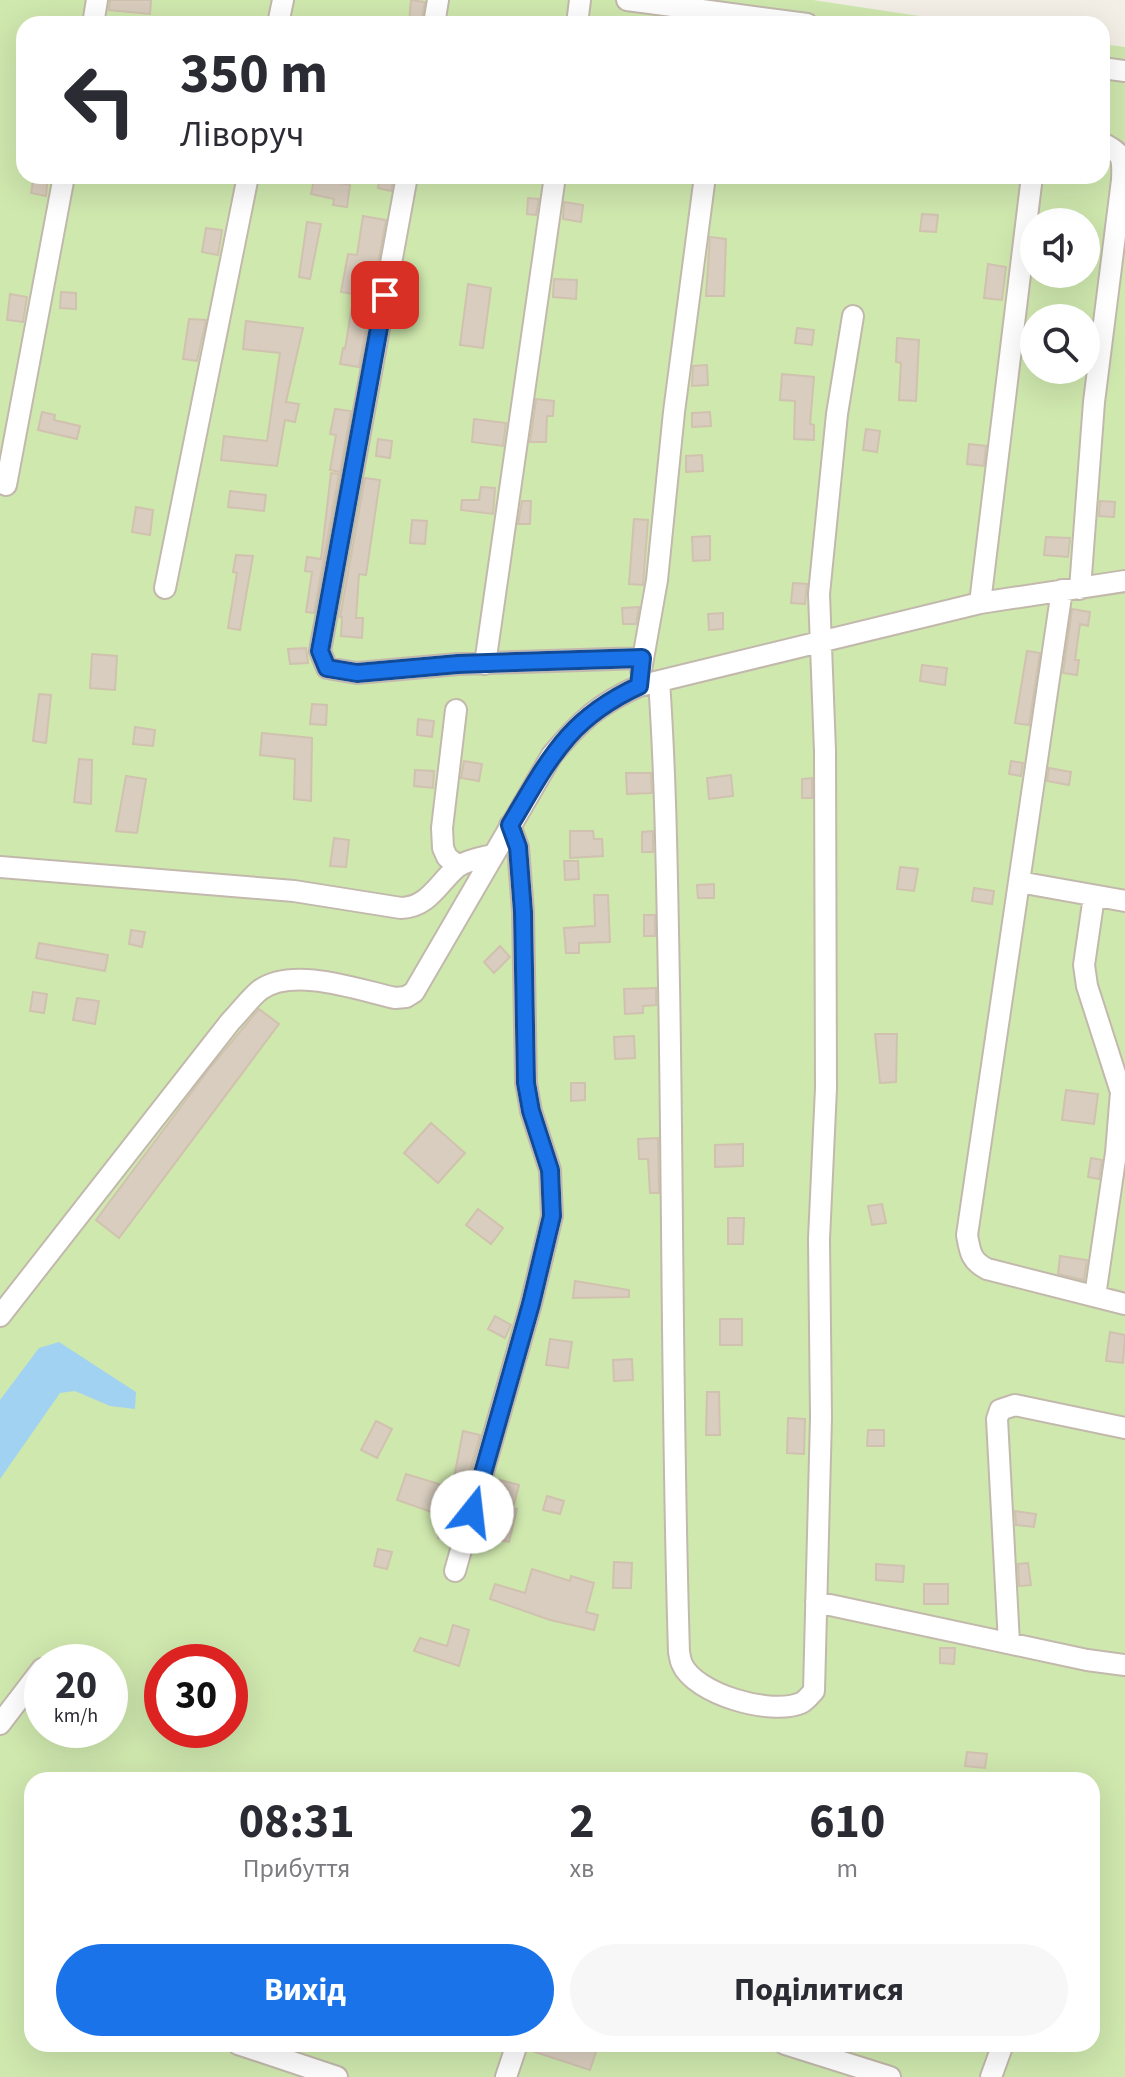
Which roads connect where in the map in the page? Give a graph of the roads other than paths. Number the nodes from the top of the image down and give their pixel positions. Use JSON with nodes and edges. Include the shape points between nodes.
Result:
{"nodes":[{"id":1,"x":627,"y":0,"type":"edge"},
{"id":2,"x":747,"y":16,"type":"edge"},
{"id":3,"x":1110,"y":147,"type":"edge"},
{"id":4,"x":62,"y":184,"type":"edge"},
{"id":5,"x":246,"y":184,"type":"edge"},
{"id":6,"x":406,"y":184,"type":"edge"},
{"id":7,"x":554,"y":184,"type":"edge"},
{"id":8,"x":704,"y":184,"type":"edge"},
{"id":9,"x":1031,"y":184,"type":"edge"},
{"id":10,"x":853,"y":316,"type":"dead end"},
{"id":11,"x":6,"y":485,"type":"dead end"},
{"id":12,"x":1125,"y":581,"type":"edge"},
{"id":13,"x":165,"y":588,"type":"dead end"},
{"id":14,"x":1071,"y":589,"type":"junction"},
{"id":15,"x":980,"y":603,"type":"junction"},
{"id":16,"x":820,"y":641,"type":"junction"},
{"id":17,"x":642,"y":658,"type":"junction"},
{"id":18,"x":485,"y":664,"type":"junction"},
{"id":19,"x":649,"y":683,"type":"junction"},
{"id":20,"x":456,"y":710,"type":"dead end"},
{"id":21,"x":510,"y":825,"type":"junction"},
{"id":22,"x":492,"y":855,"type":"junction"},
{"id":23,"x":458,"y":866,"type":"junction"},
{"id":24,"x":0,"y":867,"type":"edge"},
{"id":25,"x":1019,"y":882,"type":"junction"},
{"id":26,"x":1094,"y":896,"type":"junction"},
{"id":27,"x":1125,"y":901,"type":"edge"},
{"id":28,"x":1095,"y":1296,"type":"junction"},
{"id":29,"x":1125,"y":1304,"type":"edge"},
{"id":30,"x":0,"y":1316,"type":"edge"},
{"id":31,"x":1125,"y":1428,"type":"edge"},
{"id":32,"x":455,"y":1571,"type":"dead end"},
{"id":33,"x":816,"y":1602,"type":"junction"},
{"id":34,"x":1009,"y":1643,"type":"junction"},
{"id":35,"x":1125,"y":1665,"type":"edge"},
{"id":36,"x":24,"y":1692,"type":"edge"},
{"id":37,"x":0,"y":1724,"type":"edge"},
{"id":38,"x":262,"y":2052,"type":"edge"},
{"id":39,"x":514,"y":2052,"type":"edge"},
{"id":40,"x":810,"y":2052,"type":"edge"},
{"id":41,"x":1000,"y":2052,"type":"edge"},
{"id":42,"x":337,"y":2077,"type":"edge"},
{"id":43,"x":506,"y":2077,"type":"edge"},
{"id":44,"x":890,"y":2077,"type":"edge"},
{"id":45,"x":991,"y":2077,"type":"edge"}],
"edges":[{"from":1,"to":2,"type":"street"},
{"from":3,"to":14,"type":"street","via":[[1123,160],[1122,180]]},
{"from":4,"to":11,"type":"street"},
{"from":5,"to":13,"type":"street"},
{"from":6,"to":18,"type":"street","via":[[320,651],[327,668],[340,672]]},
{"from":7,"to":18,"type":"street"},
{"from":8,"to":17,"type":"street","via":[[657,580]]},
{"from":9,"to":15,"type":"street"},
{"from":10,"to":16,"type":"street","via":[[835,429],[819,594]]},
{"from":12,"to":14,"type":"street"},
{"from":14,"to":15,"type":"street"},
{"from":14,"to":25,"type":"street"},
{"from":15,"to":16,"type":"street"},
{"from":16,"to":19,"type":"street"},
{"from":16,"to":33,"type":"street","via":[[826,1088],[819,1239]]},
{"from":17,"to":18,"type":"street"},
{"from":17,"to":19,"type":"street"},
{"from":19,"to":21,"type":"street","via":[[613,698],[579,722],[552,755]]},
{"from":19,"to":33,"type":"street","via":[[665,768],[675,1526],[682,1666],[726,1698],[760,1705],[802,1703],[814,1691]]},
{"from":20,"to":23,"type":"street","via":[[442,828],[443,848]]},
{"from":21,"to":22,"type":"street"},
{"from":21,"to":32,"type":"street","via":[[518,847],[523,912],[526,1083],[550,1170],[552,1216]]},
{"from":22,"to":23,"type":"street"},
{"from":22,"to":30,"type":"street","via":[[414,992],[406,997],[315,980],[277,982],[260,990]]},
{"from":23,"to":24,"type":"street","via":[[413,908],[294,891]]},
{"from":25,"to":26,"type":"street"},
{"from":25,"to":28,"type":"street","via":[[969,1247],[976,1263],[987,1269]]},
{"from":26,"to":27,"type":"street"},
{"from":26,"to":28,"type":"street","via":[[1084,965],[1121,1092]]},
{"from":28,"to":29,"type":"street"},
{"from":31,"to":34,"type":"street","via":[[1015,1405],[1000,1410]]},
{"from":33,"to":34,"type":"street"},
{"from":34,"to":35,"type":"street"},
{"from":36,"to":37,"type":"street"},
{"from":38,"to":42,"type":"street"},
{"from":39,"to":43,"type":"street"},
{"from":40,"to":44,"type":"street"},
{"from":41,"to":45,"type":"street"}]}
